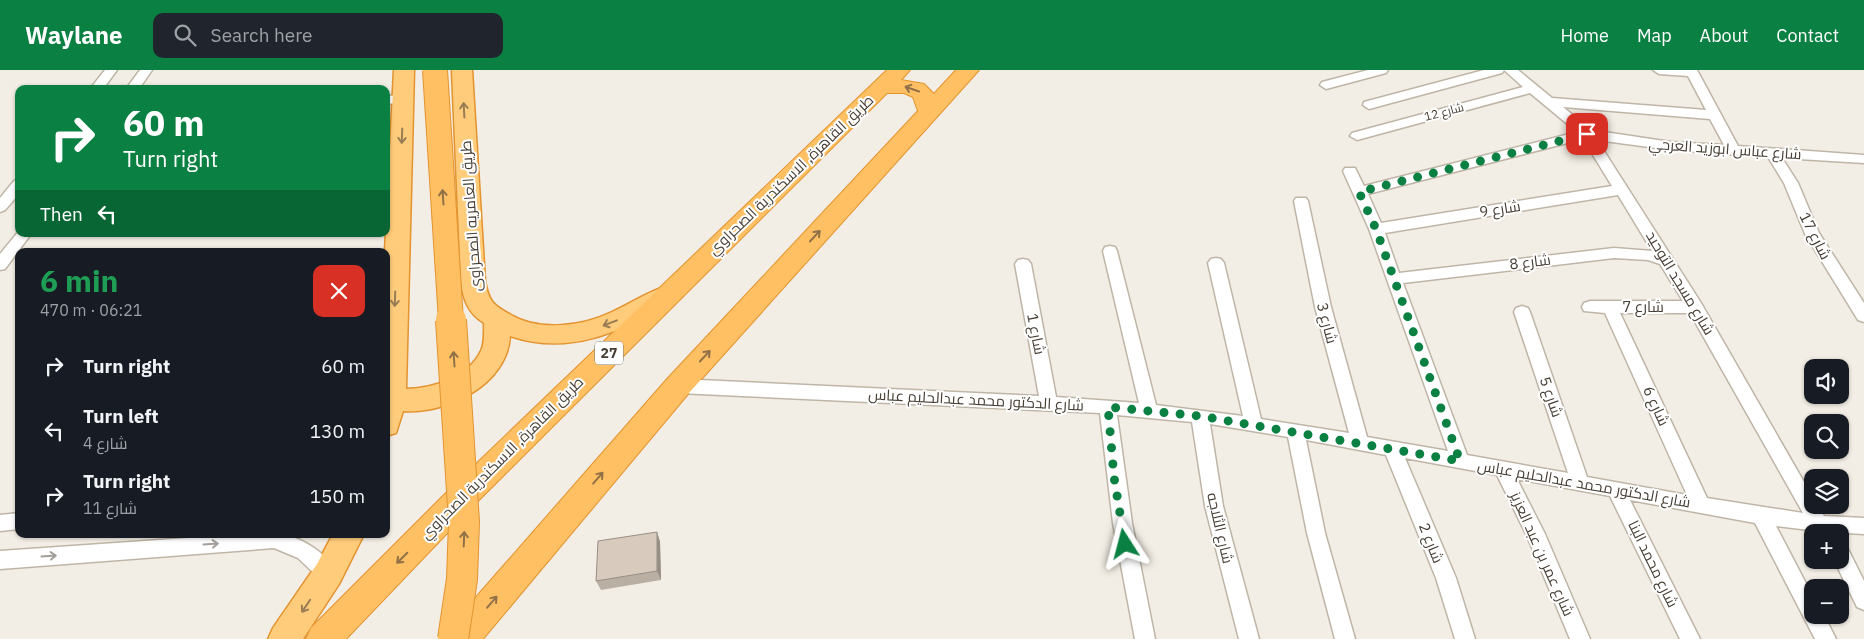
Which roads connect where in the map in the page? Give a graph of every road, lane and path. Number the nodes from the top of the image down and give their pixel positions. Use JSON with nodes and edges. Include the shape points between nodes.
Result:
{"nodes":[{"id":1,"x":111,"y":70,"type":"edge"},
{"id":2,"x":146,"y":70,"type":"edge"},
{"id":3,"x":404,"y":70,"type":"edge"},
{"id":4,"x":435,"y":70,"type":"edge"},
{"id":5,"x":462,"y":70,"type":"edge"},
{"id":6,"x":968,"y":70,"type":"edge"},
{"id":7,"x":1382,"y":70,"type":"edge"},
{"id":8,"x":1498,"y":70,"type":"edge"},
{"id":9,"x":1510,"y":70,"type":"edge"},
{"id":10,"x":1659,"y":70,"type":"edge"},
{"id":11,"x":1691,"y":71,"type":"edge"},
{"id":12,"x":889,"y":79,"type":"edge"},
{"id":13,"x":99,"y":85,"type":"edge"},
{"id":14,"x":135,"y":85,"type":"edge"},
{"id":15,"x":1326,"y":85,"type":"dead end"},
{"id":16,"x":1532,"y":89,"type":"junction"},
{"id":17,"x":395,"y":100,"type":"edge"},
{"id":18,"x":1548,"y":102,"type":"junction"},
{"id":19,"x":1368,"y":105,"type":"dead end"},
{"id":20,"x":929,"y":112,"type":"junction"},
{"id":21,"x":1714,"y":115,"type":"junction"},
{"id":22,"x":1587,"y":134,"type":"junction"},
{"id":23,"x":1357,"y":136,"type":"dead end"},
{"id":24,"x":1733,"y":150,"type":"junction"},
{"id":25,"x":1772,"y":153,"type":"junction"},
{"id":26,"x":1864,"y":159,"type":"edge"},
{"id":27,"x":1350,"y":171,"type":"dead end"},
{"id":28,"x":15,"y":189,"type":"edge"},
{"id":29,"x":1623,"y":189,"type":"junction"},
{"id":30,"x":1359,"y":192,"type":"junction"},
{"id":31,"x":1301,"y":202,"type":"dead end"},
{"id":32,"x":0,"y":207,"type":"edge"},
{"id":33,"x":1376,"y":229,"type":"junction"},
{"id":34,"x":22,"y":237,"type":"edge"},
{"id":35,"x":1110,"y":252,"type":"dead end"},
{"id":36,"x":1666,"y":260,"type":"junction"},
{"id":37,"x":1216,"y":262,"type":"dead end"},
{"id":38,"x":0,"y":264,"type":"edge"},
{"id":39,"x":1023,"y":264,"type":"dead end"},
{"id":40,"x":1394,"y":278,"type":"junction"},
{"id":41,"x":670,"y":294,"type":"junction"},
{"id":42,"x":1590,"y":307,"type":"dead end"},
{"id":43,"x":1610,"y":307,"type":"junction"},
{"id":44,"x":1696,"y":307,"type":"junction"},
{"id":45,"x":1522,"y":312,"type":"dead end"},
{"id":46,"x":1864,"y":316,"type":"edge"},
{"id":47,"x":497,"y":320,"type":"junction"},
{"id":48,"x":390,"y":351,"type":"edge"},
{"id":49,"x":678,"y":386,"type":"junction"},
{"id":50,"x":390,"y":401,"type":"edge"},
{"id":51,"x":1049,"y":403,"type":"junction"},
{"id":52,"x":1108,"y":407,"type":"junction"},
{"id":53,"x":1148,"y":411,"type":"junction"},
{"id":54,"x":1200,"y":416,"type":"junction"},
{"id":55,"x":1254,"y":425,"type":"junction"},
{"id":56,"x":1296,"y":431,"type":"junction"},
{"id":57,"x":1360,"y":443,"type":"junction"},
{"id":58,"x":1392,"y":449,"type":"junction"},
{"id":59,"x":1460,"y":461,"type":"junction"},
{"id":60,"x":1503,"y":469,"type":"junction"},
{"id":61,"x":1580,"y":483,"type":"junction"},
{"id":62,"x":1616,"y":490,"type":"junction"},
{"id":63,"x":1701,"y":505,"type":"junction"},
{"id":64,"x":1761,"y":516,"type":"junction"},
{"id":65,"x":15,"y":521,"type":"edge"},
{"id":66,"x":0,"y":523,"type":"edge"},
{"id":67,"x":1808,"y":524,"type":"edge"},
{"id":68,"x":1823,"y":524,"type":"edge"},
{"id":69,"x":1849,"y":526,"type":"edge"},
{"id":70,"x":1864,"y":526,"type":"edge"},
{"id":71,"x":347,"y":538,"type":"edge"},
{"id":72,"x":0,"y":560,"type":"edge"},
{"id":73,"x":1848,"y":569,"type":"edge"},
{"id":74,"x":328,"y":574,"type":"junction"},
{"id":75,"x":1804,"y":597,"type":"edge"},
{"id":76,"x":1864,"y":601,"type":"edge"},
{"id":77,"x":1818,"y":624,"type":"edge"},
{"id":78,"x":284,"y":639,"type":"edge"},
{"id":79,"x":322,"y":639,"type":"edge"},
{"id":80,"x":453,"y":639,"type":"edge"},
{"id":81,"x":461,"y":639,"type":"edge"},
{"id":82,"x":1145,"y":639,"type":"edge"},
{"id":83,"x":1249,"y":639,"type":"edge"},
{"id":84,"x":1345,"y":639,"type":"edge"},
{"id":85,"x":1465,"y":639,"type":"edge"},
{"id":86,"x":1580,"y":639,"type":"edge"},
{"id":87,"x":1690,"y":639,"type":"edge"},
{"id":88,"x":1826,"y":639,"type":"edge"}],
"edges":[{"from":1,"to":13,"type":"street"},
{"from":2,"to":14,"type":"street"},
{"from":3,"to":17,"type":"highway"},
{"from":80,"to":4,"type":"highway","one_way":true,"bridge":true,"via":[[462,579],[464,522]]},
{"from":47,"to":5,"type":"highway","name":"طريق العامريه الصحراوى","one_way":true,"via":[[477,301],[473,281]]},
{"from":6,"to":20,"type":"highway"},
{"from":7,"to":15,"type":"street"},
{"from":8,"to":19,"type":"street"},
{"from":9,"to":16,"type":"street","name":"شارع مسجد التوحيد"},
{"from":10,"to":11,"type":"street"},
{"from":11,"to":21,"type":"street"},
{"from":20,"to":12,"type":"highway","number":"27","one_way":true,"via":[[926,97],[919,91]]},
{"from":12,"to":41,"type":"highway","name":"طريق القاهرة, الاسكندرية الصحراوي","number":"27"},
{"from":16,"to":18,"type":"street","name":"شارع مسجد التوحيد"},
{"from":16,"to":23,"type":"street","name":"شارع 12"},
{"from":17,"to":48,"type":"highway","one_way":true},
{"from":18,"to":21,"type":"street"},
{"from":18,"to":22,"type":"street","name":"شارع مسجد التوحيد"},
{"from":49,"to":20,"type":"highway","one_way":true},
{"from":21,"to":24,"type":"street"},
{"from":22,"to":24,"type":"street","name":"شارع عباس ابوزيد العرجي","via":[[1644,144]]},
{"from":22,"to":29,"type":"street","name":"شارع مسجد التوحيد"},
{"from":22,"to":30,"type":"street"},
{"from":24,"to":25,"type":"street","name":"شارع عباس ابوزيد العرجي"},
{"from":25,"to":26,"type":"street","name":"شارع عباس ابوزيد العرجي"},
{"from":25,"to":46,"type":"street","name":"شارع 17","via":[[1791,183],[1812,234]]},
{"from":27,"to":30,"type":"street"},
{"from":28,"to":32,"type":"street"},
{"from":29,"to":33,"type":"street","name":"شارع 9"},
{"from":29,"to":36,"type":"street","name":"شارع مسجد التوحيد"},
{"from":30,"to":33,"type":"street"},
{"from":31,"to":57,"type":"street","name":"شارع 3","via":[[1323,307]]},
{"from":33,"to":40,"type":"street"},
{"from":34,"to":38,"type":"street"},
{"from":35,"to":53,"type":"street"},
{"from":36,"to":40,"type":"street","name":"شارع 8","via":[[1648,255],[1614,253]]},
{"from":36,"to":44,"type":"street","name":"شارع مسجد التوحيد"},
{"from":37,"to":55,"type":"street"},
{"from":39,"to":51,"type":"street","name":"شارع 1"},
{"from":40,"to":59,"type":"street"},
{"from":41,"to":47,"type":"highway","name":"طريق العامريه الصحراوى","one_way":true,"via":[[614,322],[580,331],[528,333]]},
{"from":41,"to":79,"type":"highway","name":"طريق القاهرة, الاسكندرية الصحراوي","number":"27","one_way":true},
{"from":42,"to":43,"type":"street","name":"شارع 7"},
{"from":43,"to":44,"type":"street","name":"شارع 7"},
{"from":43,"to":63,"type":"street","name":"شارع 6"},
{"from":44,"to":68,"type":"street","name":"شارع مسجد التوحيد"},
{"from":45,"to":61,"type":"street","name":"شارع 5"},
{"from":47,"to":50,"type":"highway","via":[[498,341],[492,356],[468,381],[447,393],[425,399]]},
{"from":49,"to":51,"type":"street","name":"شارع الدكتور محمد عبدالحليم عباس"},
{"from":81,"to":49,"type":"highway","one_way":true},
{"from":51,"to":52,"type":"street","name":"شارع الدكتور محمد عبدالحليم عباس"},
{"from":52,"to":53,"type":"street","name":"شارع الدكتور محمد عبدالحليم عباس"},
{"from":52,"to":82,"type":"street","via":[[1114,477]]},
{"from":53,"to":54,"type":"street","name":"شارع الدكتور محمد عبدالحليم عباس"},
{"from":54,"to":55,"type":"street","name":"شارع الدكتور محمد عبدالحليم عباس"},
{"from":54,"to":83,"type":"street","name":"شارع الثلاجه","via":[[1214,506]]},
{"from":55,"to":56,"type":"street","name":"شارع الدكتور محمد عبدالحليم عباس"},
{"from":56,"to":57,"type":"street","name":"شارع الدكتور محمد عبدالحليم عباس"},
{"from":56,"to":84,"type":"street","via":[[1316,533]]},
{"from":57,"to":58,"type":"street","name":"شارع الدكتور محمد عبدالحليم عباس"},
{"from":58,"to":59,"type":"street","name":"شارع الدكتور محمد عبدالحليم عباس"},
{"from":58,"to":85,"type":"street","name":"شارع 2","via":[[1446,578]]},
{"from":59,"to":60,"type":"street","name":"شارع الدكتور محمد عبدالحليم عباس"},
{"from":60,"to":61,"type":"street","name":"شارع الدكتور محمد عبدالحليم عباس"},
{"from":60,"to":86,"type":"street","name":"شارع عمر بن عبد العزيز","via":[[1536,534]]},
{"from":61,"to":62,"type":"street","name":"شارع الدكتور محمد عبدالحليم عباس"},
{"from":62,"to":63,"type":"street","name":"شارع الدكتور محمد عبدالحليم عباس"},
{"from":62,"to":87,"type":"street","name":"شارع محمد البنا"},
{"from":63,"to":64,"type":"street","name":"شارع الدكتور محمد عبدالحليم عباس"},
{"from":64,"to":67,"type":"street","name":"شارع الدكتور محمد عبدالحليم عباس"},
{"from":64,"to":75,"type":"street"},
{"from":65,"to":66,"type":"street"},
{"from":69,"to":70,"type":"street","name":"شارع الدكتور محمد عبدالحليم عباس"},
{"from":71,"to":74,"type":"highway"},
{"from":72,"to":74,"type":"street","one_way":true,"via":[[274,540],[296,546]]},
{"from":73,"to":76,"type":"street"},
{"from":74,"to":78,"type":"highway","one_way":true},
{"from":77,"to":88,"type":"street"}]}
